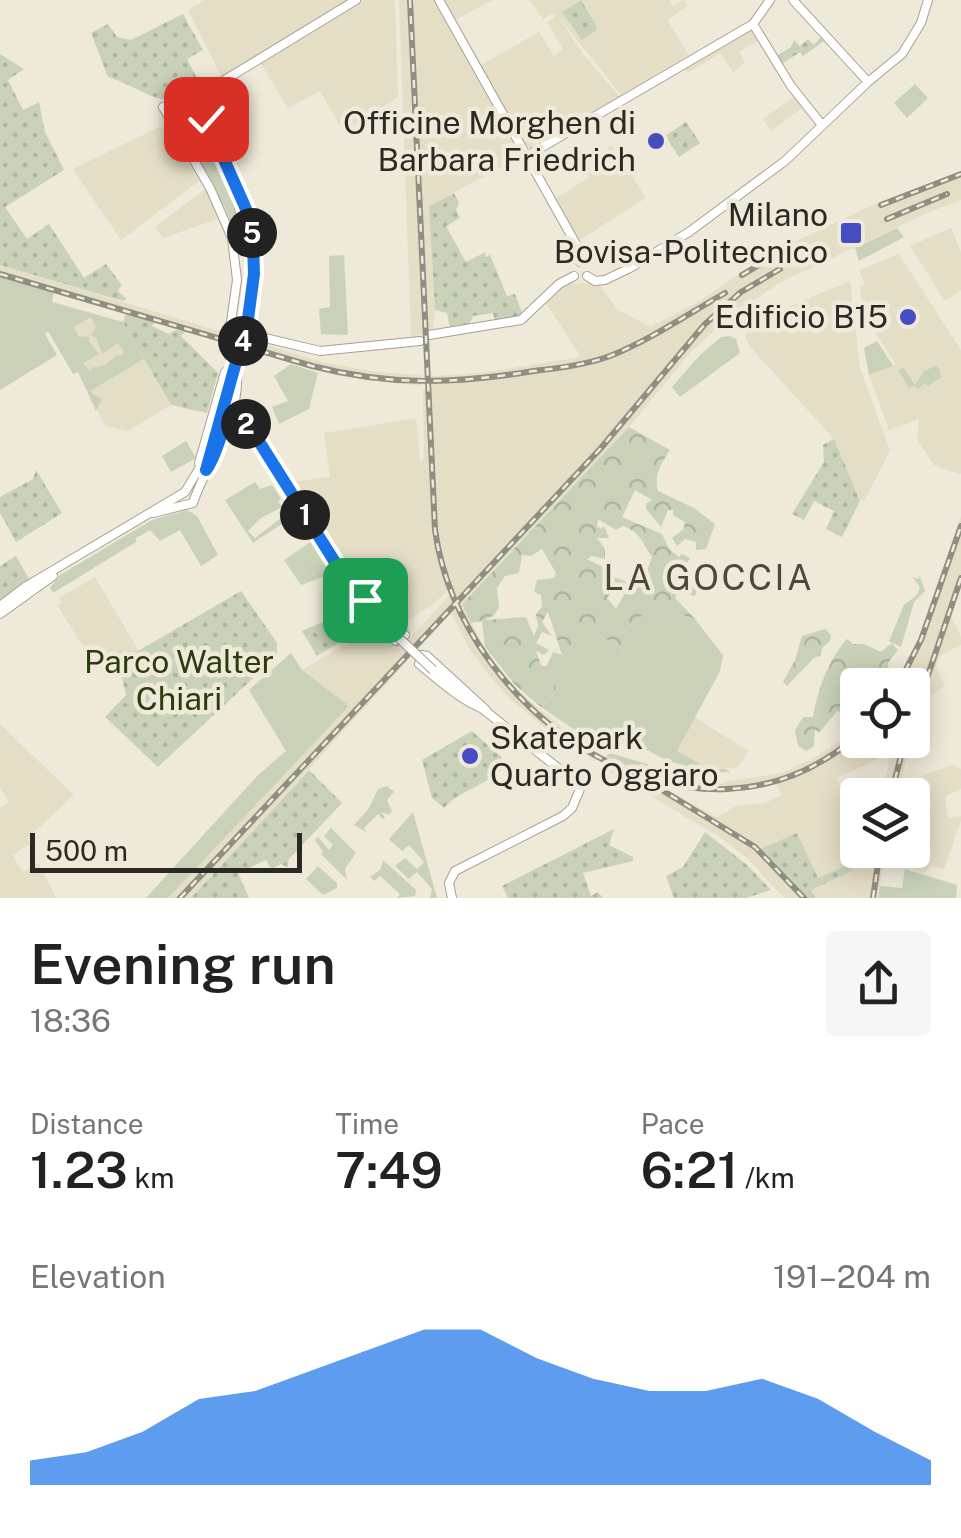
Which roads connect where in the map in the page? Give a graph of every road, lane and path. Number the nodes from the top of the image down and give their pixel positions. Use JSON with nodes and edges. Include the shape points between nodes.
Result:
{"nodes":[{"id":1,"x":356,"y":0,"type":"edge"},
{"id":2,"x":440,"y":0,"type":"edge"},
{"id":3,"x":770,"y":0,"type":"edge"},
{"id":4,"x":793,"y":0,"type":"edge"},
{"id":5,"x":927,"y":5,"type":"edge"},
{"id":6,"x":753,"y":24,"type":"junction"},
{"id":7,"x":868,"y":82,"type":"junction"},
{"id":8,"x":214,"y":88,"type":"junction"},
{"id":9,"x":192,"y":100,"type":"junction"},
{"id":10,"x":181,"y":107,"type":"junction"},
{"id":11,"x":203,"y":112,"type":"junction"},
{"id":12,"x":171,"y":119,"type":"junction"},
{"id":13,"x":822,"y":125,"type":"junction"},
{"id":14,"x":526,"y":156,"type":"junction"},
{"id":15,"x":580,"y":262,"type":"junction"},
{"id":16,"x":251,"y":271,"type":"junction"},
{"id":17,"x":574,"y":276,"type":"junction"},
{"id":18,"x":587,"y":276,"type":"junction"},
{"id":19,"x":233,"y":330,"type":"dead end"},
{"id":20,"x":248,"y":334,"type":"dead end"},
{"id":21,"x":225,"y":372,"type":"dead end"},
{"id":22,"x":237,"y":375,"type":"dead end"},
{"id":23,"x":232,"y":404,"type":"junction"},
{"id":24,"x":206,"y":470,"type":"junction"},
{"id":25,"x":195,"y":477,"type":"junction"},
{"id":26,"x":183,"y":494,"type":"junction"},
{"id":27,"x":194,"y":500,"type":"junction"},
{"id":28,"x":186,"y":507,"type":"junction"},
{"id":29,"x":152,"y":514,"type":"junction"},
{"id":30,"x":120,"y":533,"type":"junction"},
{"id":31,"x":367,"y":603,"type":"junction"},
{"id":32,"x":0,"y":606,"type":"edge"},
{"id":33,"x":0,"y":614,"type":"edge"},
{"id":34,"x":486,"y":710,"type":"junction"},
{"id":35,"x":452,"y":898,"type":"edge"}],
"edges":[{"from":1,"to":8,"type":"street"},
{"from":2,"to":14,"type":"street"},
{"from":3,"to":6,"type":"street"},
{"from":4,"to":7,"type":"street"},
{"from":5,"to":7,"type":"street","via":[[902,54]]},
{"from":6,"to":13,"type":"street"},
{"from":6,"to":14,"type":"street"},
{"from":7,"to":13,"type":"street"},
{"from":8,"to":9,"type":"street"},
{"from":8,"to":11,"type":"street"},
{"from":9,"to":10,"type":"street"},
{"from":9,"to":11,"type":"street"},
{"from":9,"to":12,"type":"street","via":[[164,106]]},
{"from":10,"to":12,"type":"street"},
{"from":10,"to":16,"type":"street","via":[[196,110],[235,192]]},
{"from":11,"to":16,"type":"street","via":[[243,199],[252,231]]},
{"from":12,"to":19,"type":"street","via":[[232,238]]},
{"from":13,"to":18,"type":"street","via":[[688,232],[608,280]]},
{"from":14,"to":15,"type":"street"},
{"from":15,"to":17,"type":"street"},
{"from":15,"to":18,"type":"street","via":[[588,266]]},
{"from":16,"to":23,"type":"street","bridge":true},
{"from":17,"to":18,"type":"street"},
{"from":17,"to":20,"type":"street","via":[[522,320],[400,343],[324,351]]},
{"from":21,"to":25,"type":"street"},
{"from":22,"to":23,"type":"street"},
{"from":23,"to":24,"type":"street"},
{"from":23,"to":24,"type":"street","via":[[234,413]]},
{"from":23,"to":25,"type":"street"},
{"from":23,"to":31,"type":"street"},
{"from":24,"to":27,"type":"street"},
{"from":25,"to":26,"type":"street"},
{"from":26,"to":27,"type":"street"},
{"from":26,"to":28,"type":"street","via":[[179,501]]},
{"from":26,"to":29,"type":"street"},
{"from":27,"to":28,"type":"street"},
{"from":28,"to":29,"type":"street"},
{"from":29,"to":30,"type":"street"},
{"from":30,"to":32,"type":"street"},
{"from":30,"to":33,"type":"street"},
{"from":31,"to":31,"type":"street","via":[[368,616],[396,641],[405,635]]},
{"from":31,"to":34,"type":"street","bridge":true,"via":[[433,670]]},
{"from":34,"to":34,"type":"street","via":[[427,656],[422,655],[419,664]]},
{"from":34,"to":35,"type":"street","via":[[583,782],[575,802],[552,822],[455,871]]}]}
